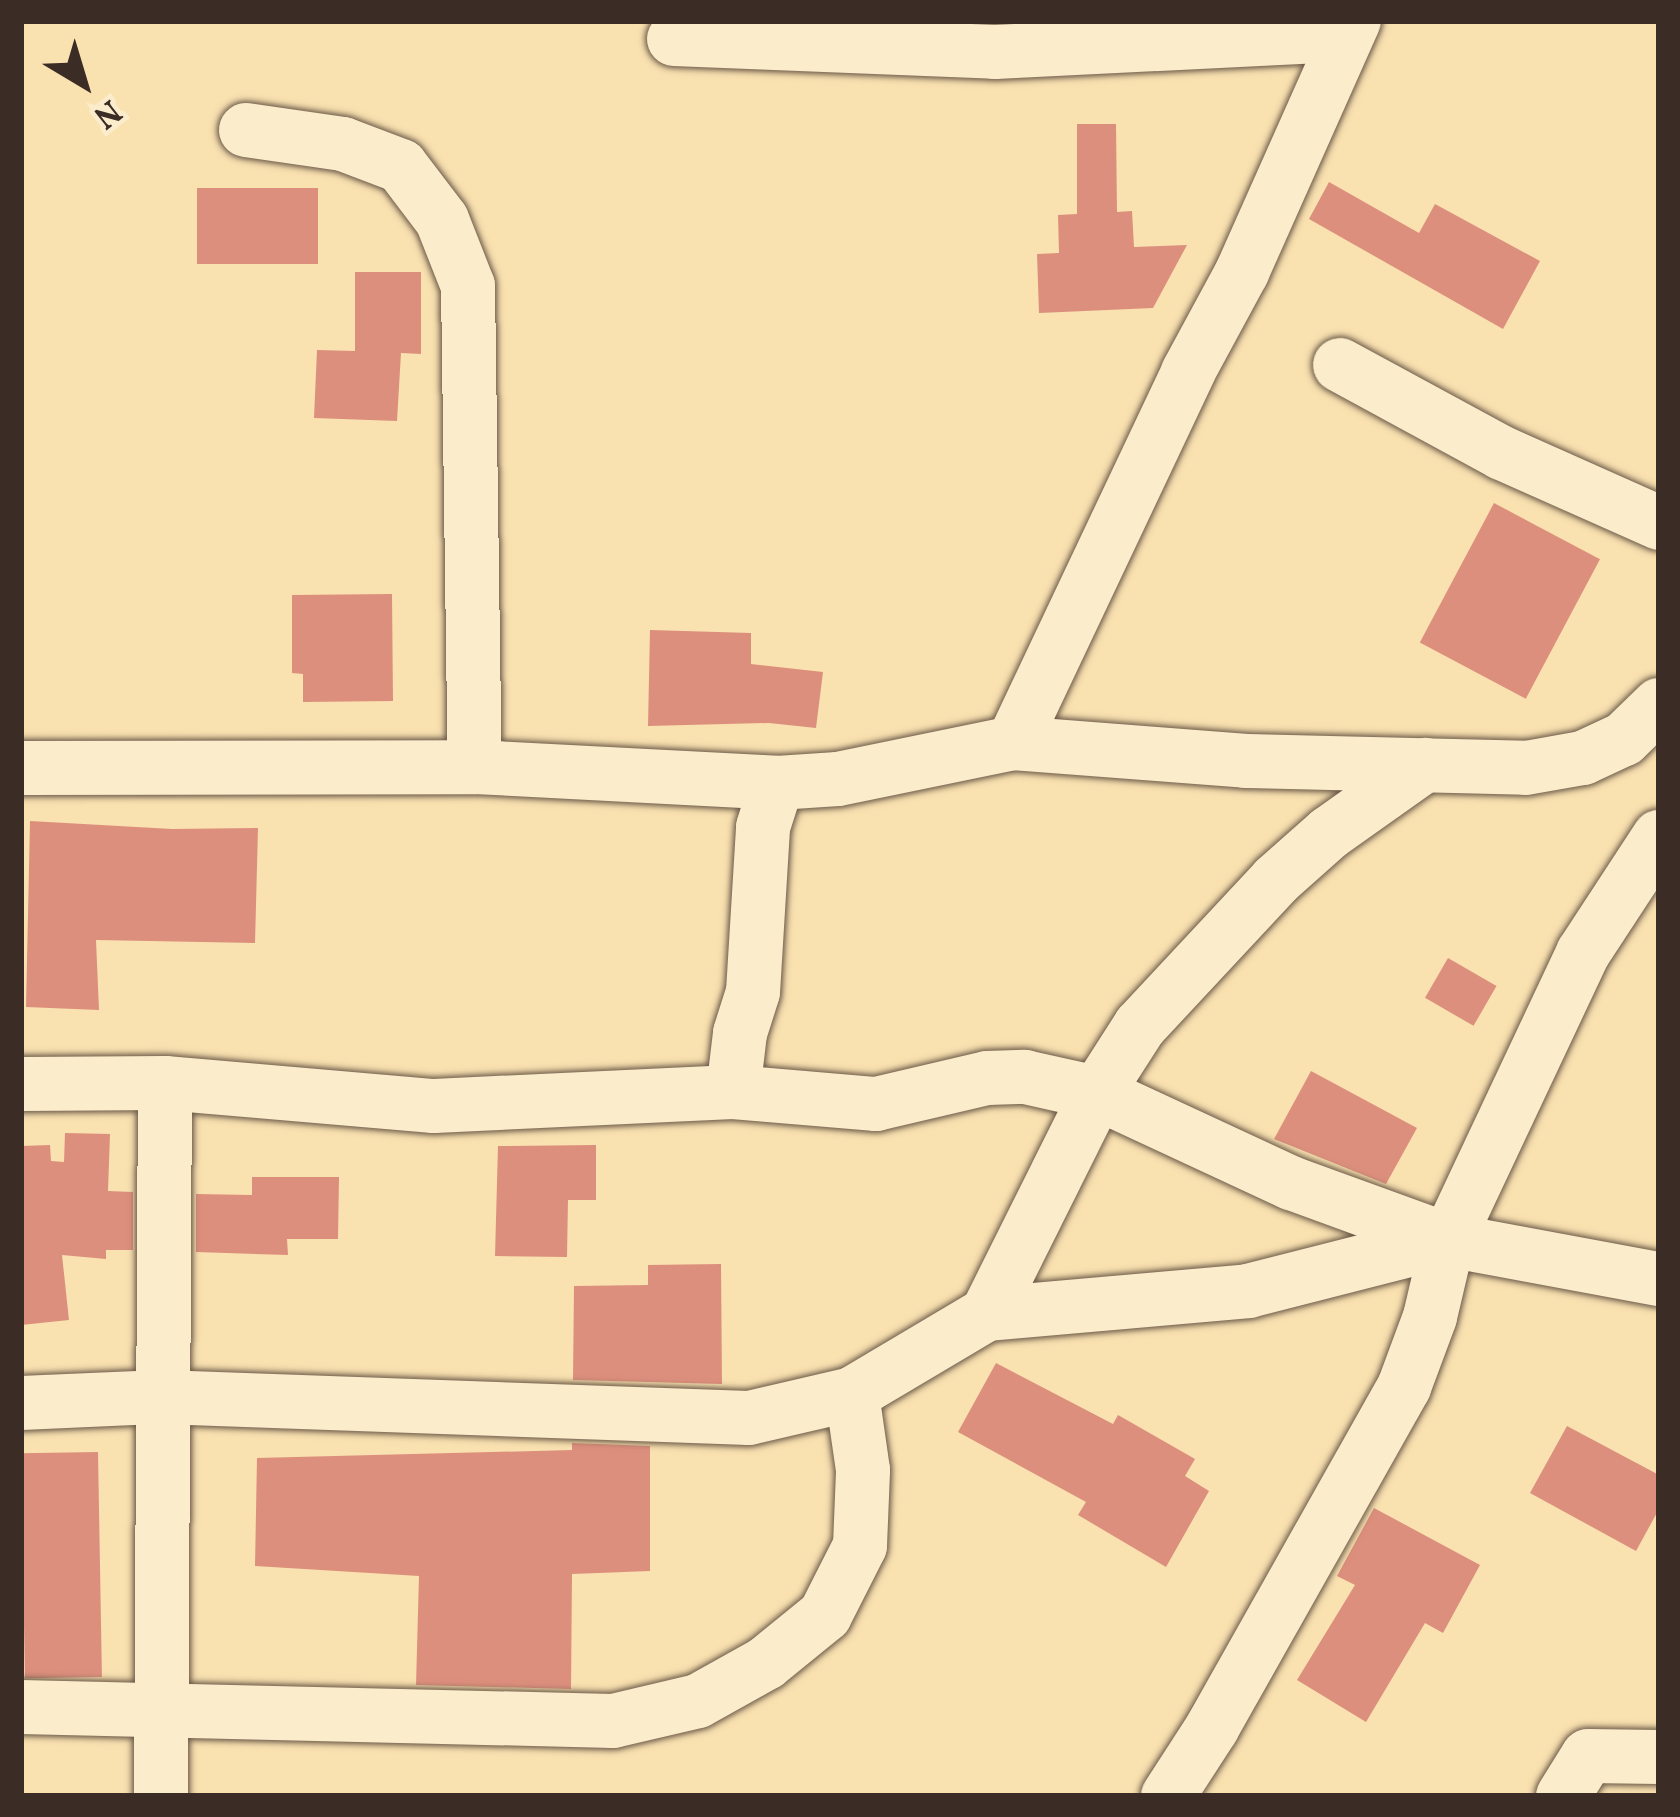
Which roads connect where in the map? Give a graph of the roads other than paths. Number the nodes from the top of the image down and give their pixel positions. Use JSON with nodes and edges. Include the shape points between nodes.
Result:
{"nodes":[{"id":1,"x":1350,"y":28,"type":"edge"},
{"id":2,"x":674,"y":39,"type":"dead end"},
{"id":3,"x":246,"y":130,"type":"dead end"},
{"id":4,"x":1340,"y":365,"type":"dead end"},
{"id":5,"x":1659,"y":523,"type":"edge"},
{"id":6,"x":1659,"y":705,"type":"edge"},
{"id":7,"x":1012,"y":743,"type":"junction"},
{"id":8,"x":1425,"y":765,"type":"junction"},
{"id":9,"x":475,"y":767,"type":"junction"},
{"id":10,"x":21,"y":768,"type":"edge"},
{"id":11,"x":777,"y":783,"type":"junction"},
{"id":12,"x":1659,"y":837,"type":"edge"},
{"id":13,"x":165,"y":1083,"type":"junction"},
{"id":14,"x":21,"y":1084,"type":"edge"},
{"id":15,"x":733,"y":1093,"type":"junction"},
{"id":16,"x":1097,"y":1093,"type":"junction"},
{"id":17,"x":1448,"y":1240,"type":"junction"},
{"id":18,"x":1659,"y":1279,"type":"edge"},
{"id":19,"x":987,"y":1315,"type":"junction"},
{"id":20,"x":851,"y":1394,"type":"junction"},
{"id":21,"x":161,"y":1396,"type":"junction"},
{"id":22,"x":21,"y":1403,"type":"edge"},
{"id":23,"x":161,"y":1706,"type":"junction"},
{"id":24,"x":21,"y":1707,"type":"edge"},
{"id":25,"x":1659,"y":1757,"type":"edge"},
{"id":26,"x":161,"y":1796,"type":"edge"},
{"id":27,"x":1168,"y":1796,"type":"edge"},
{"id":28,"x":1563,"y":1796,"type":"edge"}],
"edges":[{"from":1,"to":2,"type":"street","via":[[995,52]]},
{"from":1,"to":7,"type":"street","via":[[1242,272]]},
{"from":3,"to":9,"type":"street","via":[[343,144],[400,166],[442,220],[468,286]]},
{"from":4,"to":5,"type":"street","via":[[1502,453]]},
{"from":6,"to":8,"type":"street","via":[[1624,739],[1583,758],[1526,768]]},
{"from":7,"to":8,"type":"street"},
{"from":7,"to":11,"type":"street","via":[[838,779]]},
{"from":8,"to":16,"type":"street","via":[[1276,880],[1140,1025]]},
{"from":9,"to":10,"type":"street"},
{"from":9,"to":11,"type":"street"},
{"from":11,"to":15,"type":"street","via":[[764,826],[752,992]]},
{"from":12,"to":17,"type":"street","via":[[1583,952]]},
{"from":13,"to":14,"type":"street"},
{"from":13,"to":15,"type":"street","via":[[434,1106]]},
{"from":13,"to":21,"type":"street"},
{"from":15,"to":16,"type":"street","via":[[876,1104],[1024,1077]]},
{"from":16,"to":17,"type":"street","via":[[1291,1183]]},
{"from":16,"to":19,"type":"street"},
{"from":17,"to":18,"type":"street"},
{"from":17,"to":19,"type":"street","via":[[1248,1291]]},
{"from":17,"to":27,"type":"street","via":[[1404,1387]]},
{"from":19,"to":20,"type":"street"},
{"from":20,"to":21,"type":"street","via":[[749,1418]]},
{"from":20,"to":23,"type":"street","via":[[863,1470],[860,1546],[825,1615],[766,1663],[698,1701],[613,1721]]},
{"from":21,"to":22,"type":"street"},
{"from":21,"to":23,"type":"street"},
{"from":23,"to":24,"type":"street"},
{"from":23,"to":26,"type":"street"},
{"from":25,"to":28,"type":"street","via":[[1588,1756]]}]}
